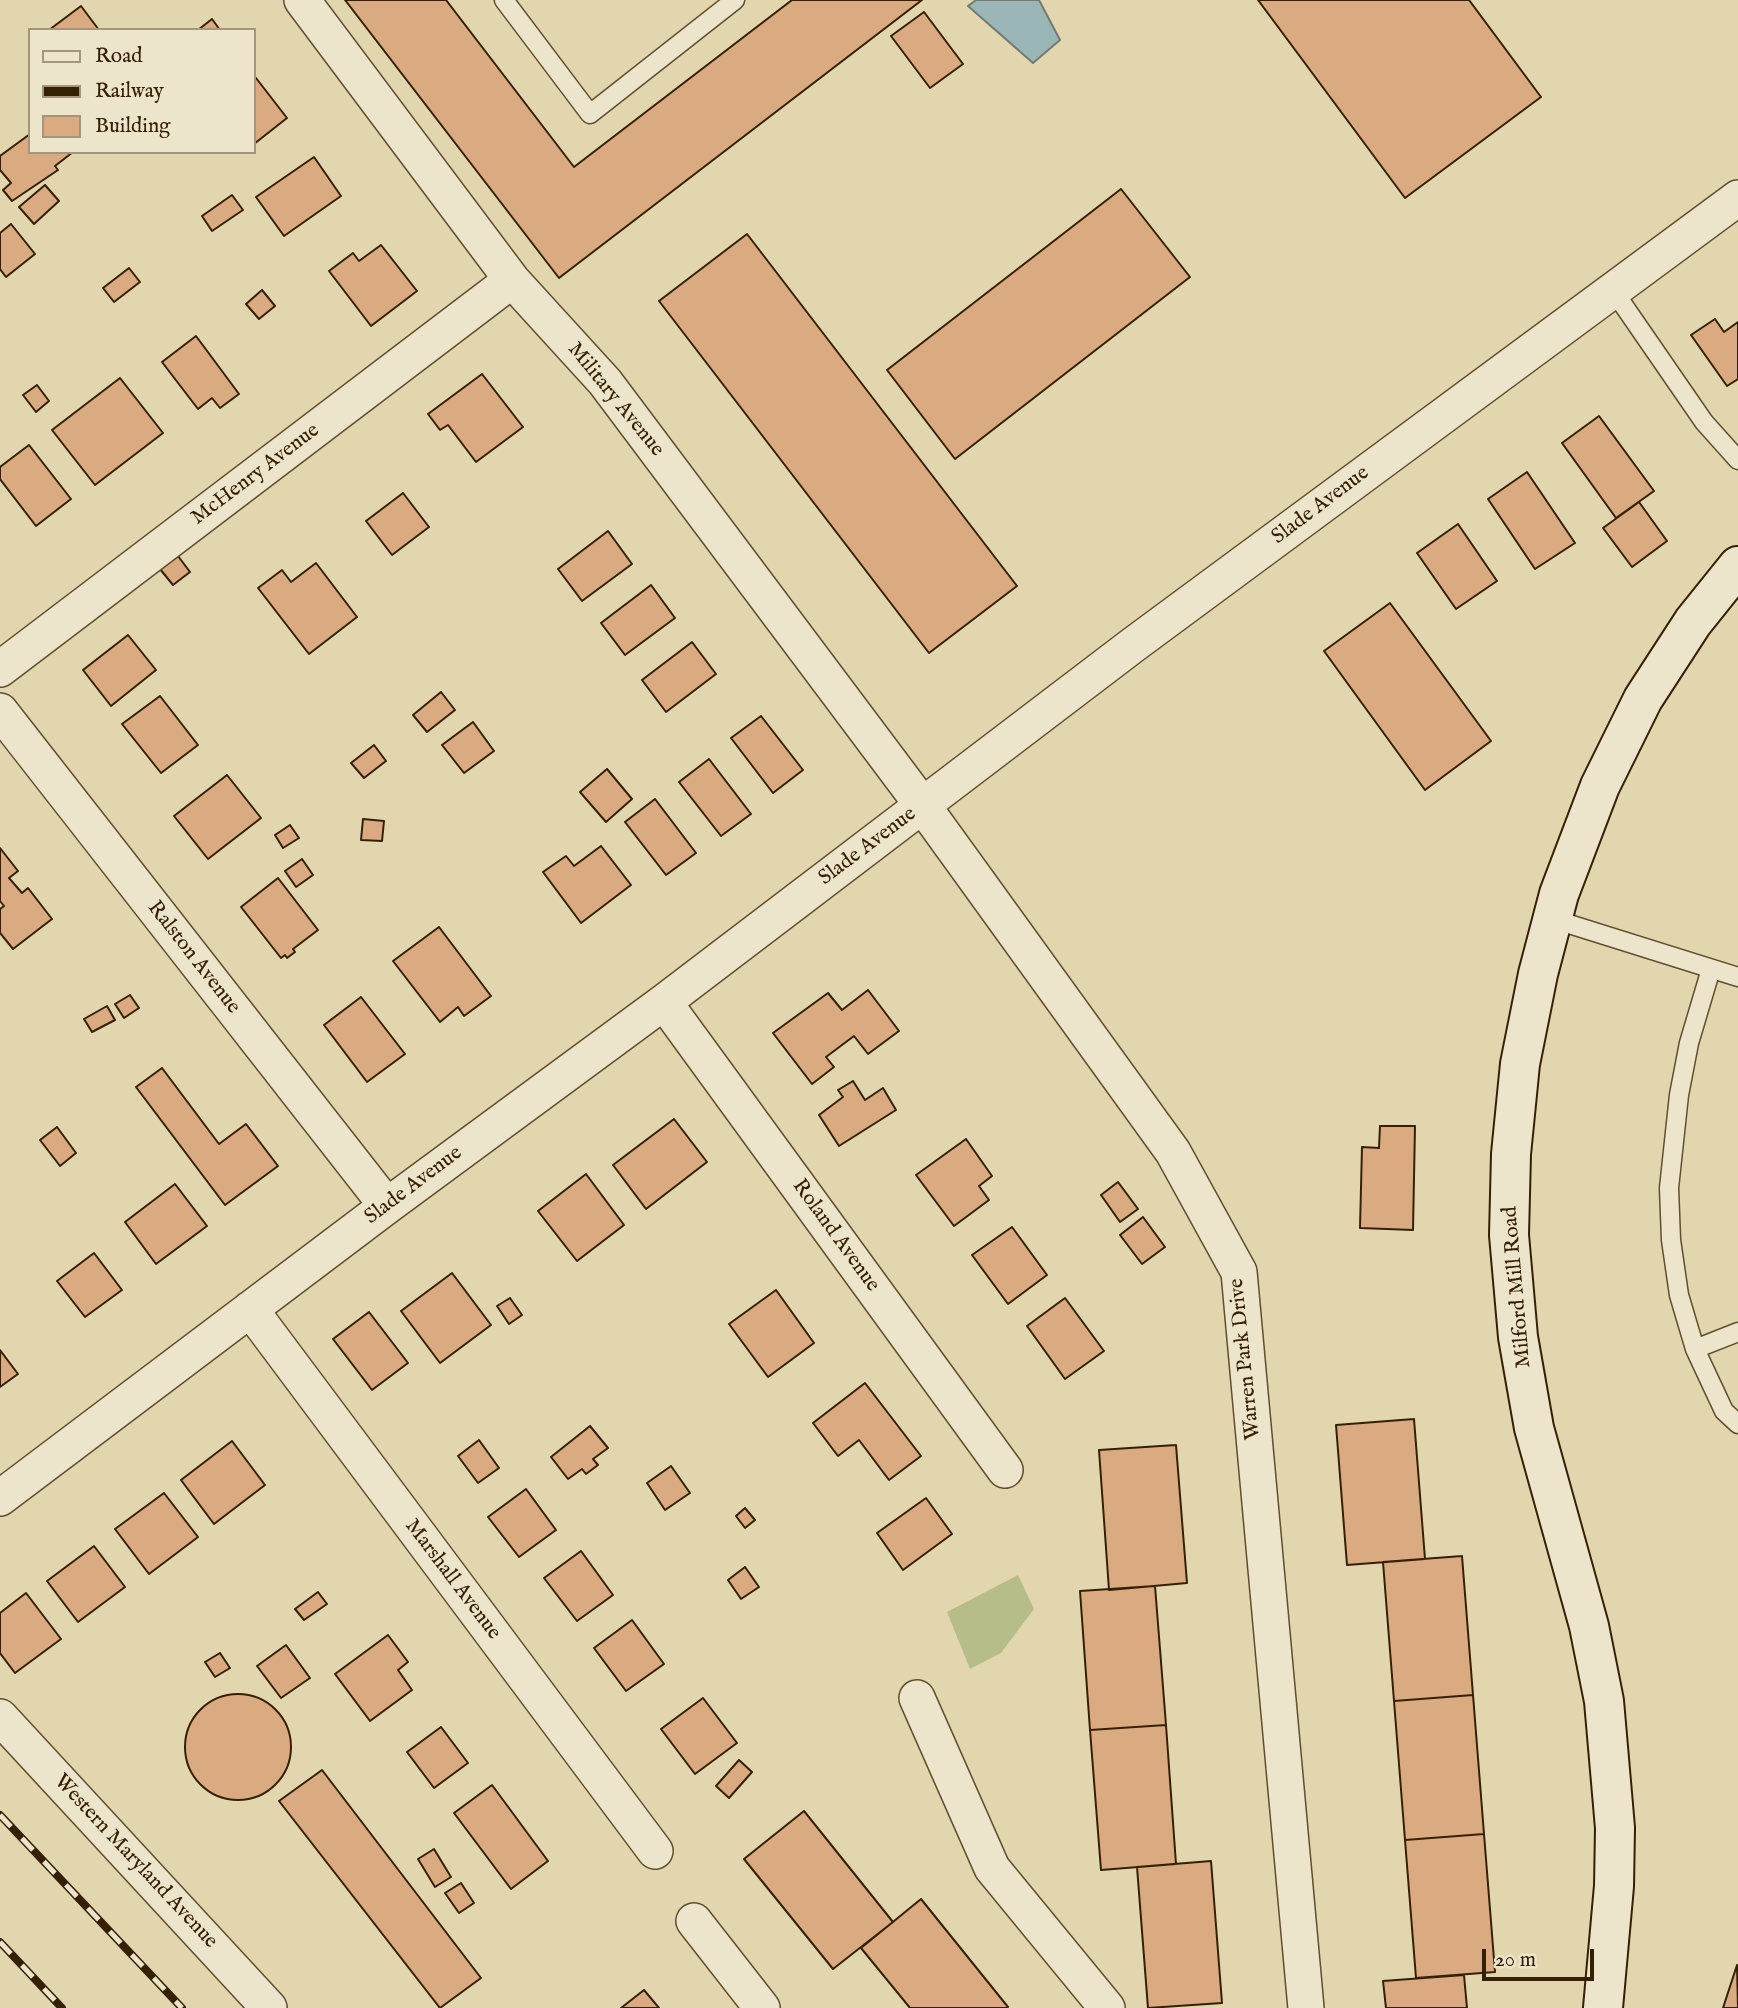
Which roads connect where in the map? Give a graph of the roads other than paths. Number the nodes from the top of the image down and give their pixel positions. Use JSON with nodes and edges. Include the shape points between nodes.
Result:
{"nodes":[{"id":1,"x":302,"y":0,"type":"edge"},
{"id":2,"x":504,"y":0,"type":"edge"},
{"id":3,"x":735,"y":0,"type":"edge"},
{"id":4,"x":1738,"y":198,"type":"edge"},
{"id":5,"x":512,"y":280,"type":"junction"},
{"id":6,"x":1614,"y":290,"type":"junction"},
{"id":7,"x":1738,"y":460,"type":"edge"},
{"id":8,"x":1738,"y":566,"type":"edge"},
{"id":9,"x":0,"y":669,"type":"edge"},
{"id":10,"x":0,"y":711,"type":"edge"},
{"id":11,"x":923,"y":806,"type":"junction"},
{"id":12,"x":1553,"y":919,"type":"junction"},
{"id":13,"x":1711,"y":969,"type":"junction"},
{"id":14,"x":1738,"y":977,"type":"edge"},
{"id":15,"x":664,"y":1002,"type":"junction"},
{"id":16,"x":387,"y":1206,"type":"junction"},
{"id":17,"x":250,"y":1309,"type":"junction"},
{"id":18,"x":1738,"y":1332,"type":"edge"},
{"id":19,"x":1695,"y":1349,"type":"junction"},
{"id":20,"x":1738,"y":1424,"type":"edge"},
{"id":21,"x":1005,"y":1471,"type":"dead end"},
{"id":22,"x":0,"y":1498,"type":"edge"},
{"id":23,"x":917,"y":1698,"type":"dead end"},
{"id":24,"x":0,"y":1717,"type":"edge"},
{"id":25,"x":655,"y":1851,"type":"dead end"},
{"id":26,"x":694,"y":1921,"type":"dead end"},
{"id":27,"x":269,"y":2008,"type":"edge"},
{"id":28,"x":762,"y":2008,"type":"edge"},
{"id":29,"x":1107,"y":2008,"type":"edge"},
{"id":30,"x":1306,"y":2008,"type":"edge"},
{"id":31,"x":1603,"y":2008,"type":"edge"}],
"edges":[{"from":1,"to":5,"type":"street","name":"Military Avenue"},
{"from":2,"to":3,"type":"lane","via":[[590,114]]},
{"from":4,"to":6,"type":"street","name":"Slade Avenue"},
{"from":5,"to":9,"type":"street","name":"McHenry Avenue"},
{"from":5,"to":11,"type":"street","name":"Military Avenue","via":[[605,382]]},
{"from":6,"to":7,"type":"lane","via":[[1704,422]]},
{"from":6,"to":11,"type":"street","name":"Slade Avenue"},
{"from":8,"to":12,"type":"main road","name":"Milford Mill Road","via":[[1693,622],[1643,699],[1600,786]]},
{"from":10,"to":16,"type":"street","name":"Ralston Avenue"},
{"from":11,"to":15,"type":"street","name":"Slade Avenue"},
{"from":11,"to":30,"type":"street","name":"Warren Park Drive","via":[[1173,1152],[1239,1272]]},
{"from":12,"to":13,"type":"lane"},
{"from":12,"to":31,"type":"main road","name":"Milford Mill Road","via":[[1520,1064],[1509,1235],[1518,1336],[1534,1428],[1590,1626],[1604,1701],[1615,1828]]},
{"from":13,"to":14,"type":"lane"},
{"from":13,"to":19,"type":"lane","via":[[1681,1082],[1669,1188],[1679,1295]]},
{"from":15,"to":16,"type":"street","name":"Slade Avenue"},
{"from":15,"to":21,"type":"street","name":"Roland Avenue"},
{"from":16,"to":17,"type":"street","name":"Slade Avenue"},
{"from":17,"to":22,"type":"street","name":"Slade Avenue"},
{"from":17,"to":25,"type":"street","name":"Marshall Avenue"},
{"from":18,"to":19,"type":"lane"},
{"from":19,"to":20,"type":"lane","via":[[1724,1411]]},
{"from":23,"to":29,"type":"street","via":[[992,1868]]},
{"from":24,"to":27,"type":"street","name":"Western Maryland Avenue"},
{"from":26,"to":28,"type":"street"}]}
